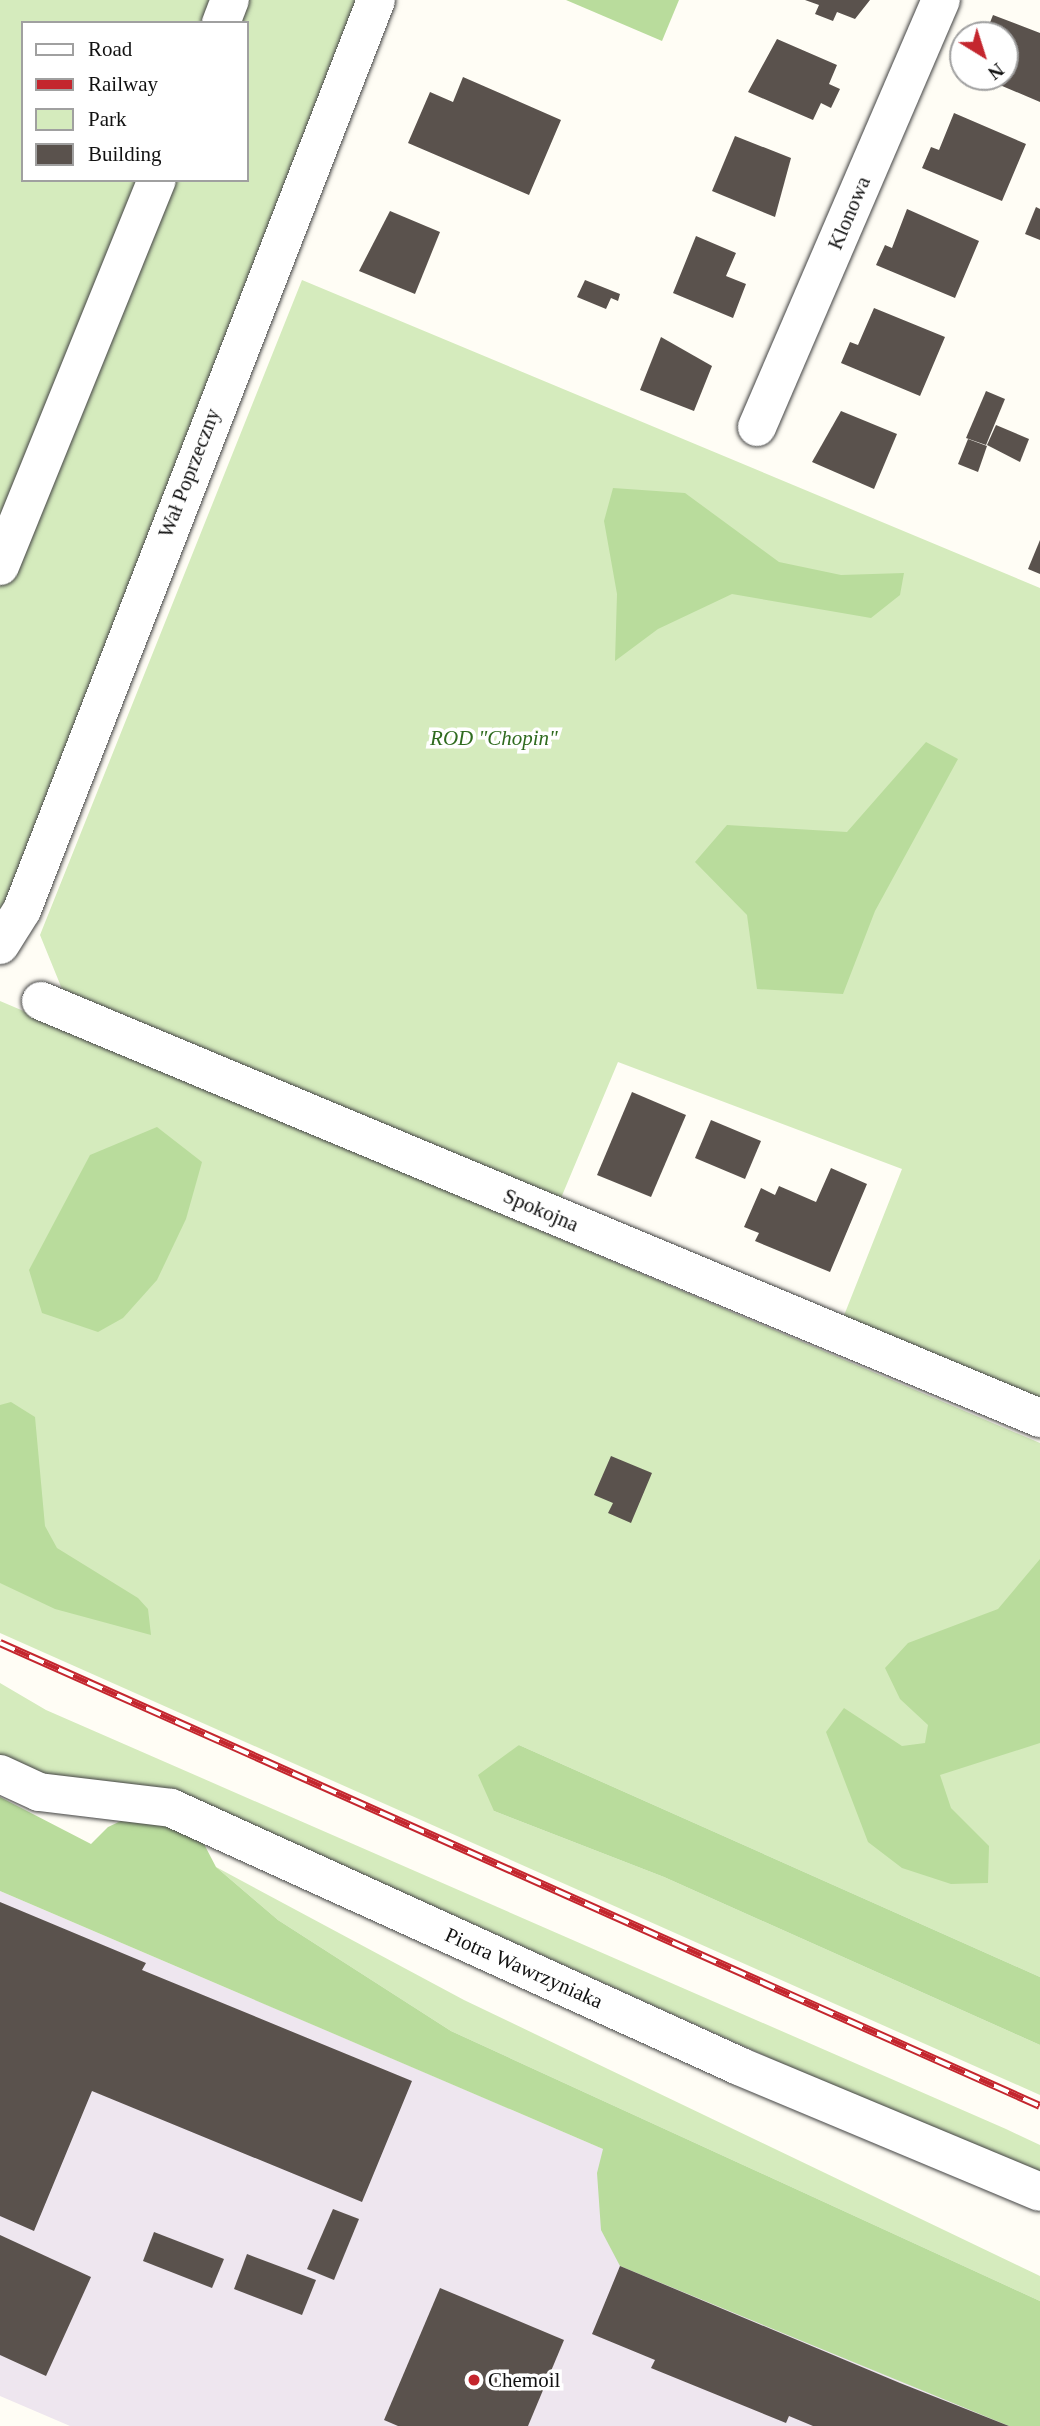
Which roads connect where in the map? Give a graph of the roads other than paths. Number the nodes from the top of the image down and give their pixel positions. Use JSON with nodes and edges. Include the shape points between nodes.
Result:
{"nodes":[{"id":1,"x":230,"y":0,"type":"edge"},
{"id":2,"x":376,"y":0,"type":"edge"},
{"id":3,"x":941,"y":0,"type":"edge"},
{"id":4,"x":222,"y":21,"type":"edge"},
{"id":5,"x":156,"y":182,"type":"edge"},
{"id":6,"x":757,"y":427,"type":"dead end"},
{"id":7,"x":0,"y":566,"type":"edge"},
{"id":8,"x":0,"y":945,"type":"edge"},
{"id":9,"x":41,"y":1001,"type":"dead end"},
{"id":10,"x":1040,"y":1418,"type":"edge"},
{"id":11,"x":0,"y":1774,"type":"edge"},
{"id":12,"x":1040,"y":2192,"type":"edge"}],
"edges":[{"from":1,"to":4,"type":"street"},
{"from":2,"to":8,"type":"street","name":"Wał Poprzeczny","via":[[26,898]]},
{"from":3,"to":6,"type":"street","name":"Klonowa"},
{"from":5,"to":7,"type":"street"},
{"from":9,"to":10,"type":"street","name":"Spokojna"},
{"from":11,"to":12,"type":"street","name":"Piotra Wawrzyniaka","via":[[39,1791],[171,1808],[739,2066]]}]}
